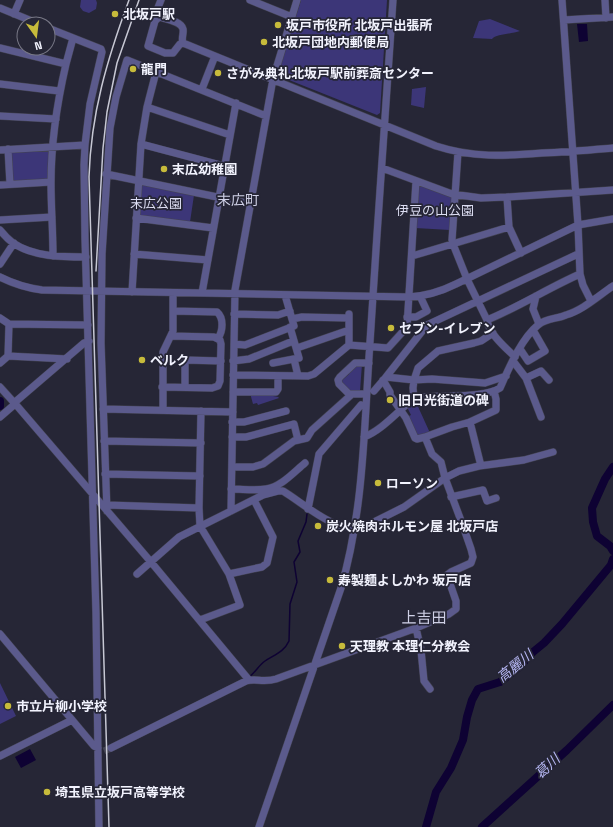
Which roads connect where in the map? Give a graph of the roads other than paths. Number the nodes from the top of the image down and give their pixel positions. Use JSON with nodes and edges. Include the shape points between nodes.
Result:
{"nodes":[{"id":1,"x":20,"y":0,"type":"edge"},
{"id":2,"x":161,"y":0,"type":"edge"},
{"id":3,"x":250,"y":0,"type":"edge"},
{"id":4,"x":297,"y":0,"type":"edge"},
{"id":5,"x":393,"y":0,"type":"edge"},
{"id":6,"x":562,"y":0,"type":"edge"},
{"id":7,"x":605,"y":0,"type":"edge"},
{"id":8,"x":259,"y":2,"type":"edge"},
{"id":9,"x":0,"y":8,"type":"edge"},
{"id":10,"x":14,"y":14,"type":"junction"},
{"id":11,"x":19,"y":16,"type":"edge"},
{"id":12,"x":159,"y":17,"type":"junction"},
{"id":13,"x":292,"y":17,"type":"junction"},
{"id":14,"x":610,"y":18,"type":"edge"},
{"id":15,"x":564,"y":20,"type":"junction"},
{"id":16,"x":56,"y":31,"type":"edge"},
{"id":17,"x":73,"y":38,"type":"junction"},
{"id":18,"x":183,"y":43,"type":"junction"},
{"id":19,"x":0,"y":48,"type":"edge"},
{"id":20,"x":215,"y":56,"type":"junction"},
{"id":21,"x":66,"y":64,"type":"junction"},
{"id":22,"x":156,"y":72,"type":"junction"},
{"id":23,"x":273,"y":79,"type":"junction"},
{"id":24,"x":0,"y":84,"type":"edge"},
{"id":25,"x":202,"y":89,"type":"junction"},
{"id":26,"x":59,"y":92,"type":"junction"},
{"id":27,"x":236,"y":103,"type":"junction"},
{"id":28,"x":147,"y":107,"type":"junction"},
{"id":29,"x":0,"y":116,"type":"edge"},
{"id":30,"x":266,"y":116,"type":"junction"},
{"id":31,"x":56,"y":119,"type":"junction"},
{"id":32,"x":385,"y":124,"type":"junction"},
{"id":33,"x":230,"y":135,"type":"junction"},
{"id":34,"x":141,"y":144,"type":"junction"},
{"id":35,"x":85,"y":145,"type":"junction"},
{"id":36,"x":52,"y":146,"type":"junction"},
{"id":37,"x":613,"y":148,"type":"edge"},
{"id":38,"x":4,"y":150,"type":"edge"},
{"id":39,"x":572,"y":151,"type":"junction"},
{"id":40,"x":458,"y":152,"type":"junction"},
{"id":41,"x":224,"y":166,"type":"junction"},
{"id":42,"x":382,"y":168,"type":"junction"},
{"id":43,"x":106,"y":174,"type":"junction"},
{"id":44,"x":138,"y":181,"type":"junction"},
{"id":45,"x":51,"y":182,"type":"junction"},
{"id":46,"x":416,"y":182,"type":"junction"},
{"id":47,"x":10,"y":184,"type":"junction"},
{"id":48,"x":0,"y":185,"type":"edge"},
{"id":49,"x":613,"y":190,"type":"edge"},
{"id":50,"x":575,"y":192,"type":"junction"},
{"id":51,"x":455,"y":194,"type":"junction"},
{"id":52,"x":507,"y":197,"type":"junction"},
{"id":53,"x":219,"y":198,"type":"junction"},
{"id":54,"x":251,"y":204,"type":"junction"},
{"id":55,"x":52,"y":217,"type":"junction"},
{"id":56,"x":136,"y":218,"type":"junction"},
{"id":57,"x":613,"y":219,"type":"edge"},
{"id":58,"x":0,"y":220,"type":"edge"},
{"id":59,"x":578,"y":225,"type":"junction"},
{"id":60,"x":509,"y":227,"type":"junction"},
{"id":61,"x":213,"y":228,"type":"junction"},
{"id":62,"x":0,"y":230,"type":"edge"},
{"id":63,"x":14,"y":243,"type":"junction"},
{"id":64,"x":452,"y":244,"type":"junction"},
{"id":65,"x":521,"y":253,"type":"junction"},
{"id":66,"x":134,"y":254,"type":"junction"},
{"id":67,"x":578,"y":254,"type":"junction"},
{"id":68,"x":53,"y":256,"type":"junction"},
{"id":69,"x":412,"y":256,"type":"junction"},
{"id":70,"x":86,"y":257,"type":"junction"},
{"id":71,"x":208,"y":260,"type":"junction"},
{"id":72,"x":0,"y":264,"type":"edge"},
{"id":73,"x":580,"y":274,"type":"junction"},
{"id":74,"x":0,"y":277,"type":"edge"},
{"id":75,"x":467,"y":279,"type":"junction"},
{"id":76,"x":613,"y":286,"type":"edge"},
{"id":77,"x":87,"y":291,"type":"junction"},
{"id":78,"x":101,"y":292,"type":"junction"},
{"id":79,"x":132,"y":292,"type":"junction"},
{"id":80,"x":173,"y":293,"type":"junction"},
{"id":81,"x":202,"y":293,"type":"junction"},
{"id":82,"x":235,"y":294,"type":"junction"},
{"id":83,"x":285,"y":295,"type":"junction"},
{"id":84,"x":373,"y":296,"type":"junction"},
{"id":85,"x":420,"y":296,"type":"junction"},
{"id":86,"x":536,"y":296,"type":"junction"},
{"id":87,"x":408,"y":297,"type":"junction"},
{"id":88,"x":478,"y":301,"type":"junction"},
{"id":89,"x":591,"y":301,"type":"junction"},
{"id":90,"x":173,"y":311,"type":"junction"},
{"id":91,"x":290,"y":311,"type":"junction"},
{"id":92,"x":234,"y":314,"type":"junction"},
{"id":93,"x":407,"y":317,"type":"junction"},
{"id":94,"x":0,"y":318,"type":"edge"},
{"id":95,"x":292,"y":319,"type":"junction"},
{"id":96,"x":487,"y":320,"type":"junction"},
{"id":97,"x":9,"y":324,"type":"junction"},
{"id":98,"x":539,"y":324,"type":"junction"},
{"id":99,"x":88,"y":325,"type":"junction"},
{"id":100,"x":290,"y":327,"type":"junction"},
{"id":101,"x":349,"y":330,"type":"junction"},
{"id":102,"x":533,"y":330,"type":"junction"},
{"id":103,"x":493,"y":333,"type":"junction"},
{"id":104,"x":171,"y":336,"type":"junction"},
{"id":105,"x":218,"y":338,"type":"junction"},
{"id":106,"x":88,"y":341,"type":"junction"},
{"id":107,"x":293,"y":341,"type":"junction"},
{"id":108,"x":234,"y":344,"type":"junction"},
{"id":109,"x":349,"y":345,"type":"junction"},
{"id":110,"x":370,"y":346,"type":"junction"},
{"id":111,"x":297,"y":348,"type":"junction"},
{"id":112,"x":520,"y":349,"type":"junction"},
{"id":113,"x":67,"y":359,"type":"junction"},
{"id":114,"x":294,"y":359,"type":"junction"},
{"id":115,"x":514,"y":359,"type":"junction"},
{"id":116,"x":3,"y":360,"type":"edge"},
{"id":117,"x":221,"y":361,"type":"junction"},
{"id":118,"x":234,"y":361,"type":"junction"},
{"id":119,"x":272,"y":363,"type":"dead end"},
{"id":120,"x":369,"y":363,"type":"junction"},
{"id":121,"x":233,"y":376,"type":"junction"},
{"id":122,"x":278,"y":376,"type":"junction"},
{"id":123,"x":298,"y":376,"type":"junction"},
{"id":124,"x":506,"y":376,"type":"junction"},
{"id":125,"x":526,"y":378,"type":"junction"},
{"id":126,"x":384,"y":379,"type":"junction"},
{"id":127,"x":414,"y":380,"type":"junction"},
{"id":128,"x":549,"y":380,"type":"dead end"},
{"id":129,"x":0,"y":387,"type":"edge"},
{"id":130,"x":162,"y":387,"type":"junction"},
{"id":131,"x":185,"y":387,"type":"junction"},
{"id":132,"x":494,"y":391,"type":"junction"},
{"id":133,"x":233,"y":392,"type":"junction"},
{"id":134,"x":370,"y":392,"type":"junction"},
{"id":135,"x":351,"y":395,"type":"junction"},
{"id":136,"x":414,"y":399,"type":"junction"},
{"id":137,"x":14,"y":404,"type":"junction"},
{"id":138,"x":361,"y":405,"type":"dead end"},
{"id":139,"x":103,"y":409,"type":"junction"},
{"id":140,"x":163,"y":410,"type":"junction"},
{"id":141,"x":400,"y":410,"type":"junction"},
{"id":142,"x":201,"y":411,"type":"junction"},
{"id":143,"x":286,"y":411,"type":"dead end"},
{"id":144,"x":233,"y":412,"type":"junction"},
{"id":145,"x":0,"y":417,"type":"edge"},
{"id":146,"x":541,"y":417,"type":"dead end"},
{"id":147,"x":232,"y":422,"type":"junction"},
{"id":148,"x":470,"y":422,"type":"junction"},
{"id":149,"x":364,"y":437,"type":"junction"},
{"id":150,"x":425,"y":437,"type":"junction"},
{"id":151,"x":232,"y":438,"type":"junction"},
{"id":152,"x":298,"y":440,"type":"junction"},
{"id":153,"x":104,"y":441,"type":"junction"},
{"id":154,"x":201,"y":443,"type":"junction"},
{"id":155,"x":552,"y":452,"type":"dead end"},
{"id":156,"x":305,"y":463,"type":"dead end"},
{"id":157,"x":481,"y":466,"type":"junction"},
{"id":158,"x":232,"y":468,"type":"junction"},
{"id":159,"x":105,"y":474,"type":"junction"},
{"id":160,"x":200,"y":476,"type":"junction"},
{"id":161,"x":445,"y":478,"type":"junction"},
{"id":162,"x":231,"y":489,"type":"junction"},
{"id":163,"x":93,"y":494,"type":"junction"},
{"id":164,"x":452,"y":497,"type":"junction"},
{"id":165,"x":496,"y":498,"type":"dead end"},
{"id":166,"x":254,"y":500,"type":"junction"},
{"id":167,"x":107,"y":508,"type":"junction"},
{"id":168,"x":199,"y":508,"type":"junction"},
{"id":169,"x":308,"y":509,"type":"junction"},
{"id":170,"x":231,"y":511,"type":"junction"},
{"id":171,"x":200,"y":526,"type":"junction"},
{"id":172,"x":354,"y":529,"type":"junction"},
{"id":173,"x":151,"y":562,"type":"junction"},
{"id":174,"x":137,"y":574,"type":"dead end"},
{"id":175,"x":229,"y":574,"type":"junction"},
{"id":176,"x":200,"y":620,"type":"junction"},
{"id":177,"x":416,"y":628,"type":"junction"},
{"id":178,"x":0,"y":634,"type":"edge"},
{"id":179,"x":316,"y":665,"type":"junction"},
{"id":180,"x":249,"y":680,"type":"junction"},
{"id":181,"x":430,"y":689,"type":"dead end"},
{"id":182,"x":72,"y":720,"type":"junction"},
{"id":183,"x":103,"y":750,"type":"junction"},
{"id":184,"x":0,"y":756,"type":"edge"},
{"id":185,"x":99,"y":827,"type":"edge"},
{"id":186,"x":259,"y":827,"type":"edge"}],
"edges":[{"from":1,"to":10,"type":"street"},
{"from":2,"to":12,"type":"street","via":[[157,10]]},
{"from":3,"to":8,"type":"street"},
{"from":4,"to":13,"type":"street"},
{"from":5,"to":32,"type":"street"},
{"from":6,"to":15,"type":"street"},
{"from":7,"to":14,"type":"street"},
{"from":8,"to":13,"type":"street"},
{"from":9,"to":10,"type":"street"},
{"from":10,"to":11,"type":"street"},
{"from":12,"to":18,"type":"street","via":[[179,24],[183,30]]},
{"from":12,"to":18,"type":"street","via":[[155,21],[148,46],[170,54]]},
{"from":13,"to":23,"type":"street"},
{"from":14,"to":15,"type":"street"},
{"from":15,"to":39,"type":"street"},
{"from":16,"to":17,"type":"street"},
{"from":17,"to":21,"type":"street"},
{"from":17,"to":35,"type":"street","via":[[101,49],[102,52],[92,93]]},
{"from":18,"to":20,"type":"street"},
{"from":19,"to":21,"type":"street"},
{"from":20,"to":23,"type":"street"},
{"from":20,"to":25,"type":"street"},
{"from":21,"to":26,"type":"street"},
{"from":22,"to":25,"type":"street"},
{"from":22,"to":28,"type":"street"},
{"from":22,"to":43,"type":"street","via":[[127,60],[110,128]]},
{"from":23,"to":30,"type":"street"},
{"from":23,"to":32,"type":"street"},
{"from":24,"to":26,"type":"street"},
{"from":25,"to":27,"type":"street"},
{"from":26,"to":31,"type":"street"},
{"from":27,"to":30,"type":"street"},
{"from":27,"to":33,"type":"street"},
{"from":28,"to":33,"type":"street"},
{"from":28,"to":34,"type":"street"},
{"from":29,"to":31,"type":"street"},
{"from":30,"to":54,"type":"street"},
{"from":31,"to":36,"type":"street"},
{"from":32,"to":40,"type":"street","via":[[436,146]]},
{"from":32,"to":42,"type":"street"},
{"from":33,"to":41,"type":"street"},
{"from":34,"to":41,"type":"street"},
{"from":34,"to":44,"type":"street"},
{"from":35,"to":36,"type":"street"},
{"from":35,"to":70,"type":"street"},
{"from":36,"to":38,"type":"street"},
{"from":36,"to":45,"type":"street"},
{"from":37,"to":39,"type":"street"},
{"from":38,"to":47,"type":"street"},
{"from":39,"to":40,"type":"street","via":[[492,156]]},
{"from":39,"to":50,"type":"street"},
{"from":40,"to":51,"type":"street"},
{"from":41,"to":53,"type":"street"},
{"from":42,"to":46,"type":"street"},
{"from":42,"to":84,"type":"street"},
{"from":43,"to":44,"type":"street"},
{"from":43,"to":78,"type":"street"},
{"from":44,"to":53,"type":"street"},
{"from":44,"to":56,"type":"street"},
{"from":45,"to":47,"type":"street"},
{"from":45,"to":55,"type":"street"},
{"from":46,"to":51,"type":"street"},
{"from":46,"to":69,"type":"street"},
{"from":47,"to":48,"type":"street"},
{"from":49,"to":50,"type":"street"},
{"from":50,"to":52,"type":"street"},
{"from":50,"to":59,"type":"street"},
{"from":51,"to":52,"type":"street","via":[[481,198]]},
{"from":51,"to":64,"type":"street"},
{"from":52,"to":60,"type":"street"},
{"from":53,"to":54,"type":"street"},
{"from":53,"to":61,"type":"street"},
{"from":54,"to":82,"type":"street"},
{"from":55,"to":58,"type":"street"},
{"from":55,"to":68,"type":"street"},
{"from":56,"to":61,"type":"street"},
{"from":56,"to":66,"type":"street"},
{"from":57,"to":59,"type":"street"},
{"from":59,"to":65,"type":"street"},
{"from":59,"to":67,"type":"street"},
{"from":60,"to":64,"type":"street"},
{"from":60,"to":65,"type":"street"},
{"from":61,"to":71,"type":"street"},
{"from":62,"to":63,"type":"street"},
{"from":63,"to":68,"type":"street","via":[[31,251]]},
{"from":63,"to":72,"type":"street"},
{"from":64,"to":69,"type":"street"},
{"from":64,"to":75,"type":"street"},
{"from":65,"to":75,"type":"street"},
{"from":66,"to":71,"type":"street"},
{"from":66,"to":79,"type":"street"},
{"from":67,"to":73,"type":"street"},
{"from":67,"to":88,"type":"street"},
{"from":68,"to":70,"type":"street"},
{"from":69,"to":87,"type":"street"},
{"from":70,"to":77,"type":"street"},
{"from":71,"to":81,"type":"street"},
{"from":73,"to":86,"type":"street"},
{"from":73,"to":89,"type":"street"},
{"from":74,"to":77,"type":"street","via":[[28,288]]},
{"from":75,"to":85,"type":"street","via":[[441,291]]},
{"from":75,"to":88,"type":"street"},
{"from":76,"to":89,"type":"street"},
{"from":77,"to":78,"type":"street"},
{"from":77,"to":99,"type":"street"},
{"from":78,"to":79,"type":"street"},
{"from":78,"to":139,"type":"street"},
{"from":79,"to":80,"type":"street"},
{"from":80,"to":81,"type":"street"},
{"from":80,"to":90,"type":"street"},
{"from":81,"to":82,"type":"street"},
{"from":82,"to":83,"type":"street"},
{"from":82,"to":92,"type":"street"},
{"from":83,"to":84,"type":"street"},
{"from":83,"to":91,"type":"street"},
{"from":84,"to":87,"type":"street"},
{"from":84,"to":110,"type":"street"},
{"from":85,"to":87,"type":"street"},
{"from":85,"to":93,"type":"street","via":[[427,312],[416,317]]},
{"from":86,"to":96,"type":"street"},
{"from":86,"to":98,"type":"street","via":[[533,309]]},
{"from":87,"to":93,"type":"street"},
{"from":88,"to":96,"type":"street"},
{"from":88,"to":126,"type":"street","via":[[427,325]]},
{"from":89,"to":98,"type":"street","via":[[566,316]]},
{"from":90,"to":104,"type":"street"},
{"from":90,"to":105,"type":"street","via":[[217,312],[222,319]]},
{"from":91,"to":92,"type":"street","via":[[278,315]]},
{"from":91,"to":95,"type":"street"},
{"from":92,"to":108,"type":"street"},
{"from":93,"to":110,"type":"street","via":[[407,327],[389,347]]},
{"from":94,"to":97,"type":"street"},
{"from":95,"to":100,"type":"street","via":[[294,326]]},
{"from":95,"to":101,"type":"street","via":[[349,316]]},
{"from":96,"to":103,"type":"street","via":[[487,325]]},
{"from":97,"to":99,"type":"street"},
{"from":97,"to":116,"type":"street"},
{"from":98,"to":102,"type":"street"},
{"from":99,"to":106,"type":"street"},
{"from":100,"to":107,"type":"street"},
{"from":100,"to":108,"type":"street","via":[[245,345]]},
{"from":101,"to":109,"type":"street"},
{"from":101,"to":111,"type":"street"},
{"from":102,"to":112,"type":"street"},
{"from":102,"to":112,"type":"street","via":[[545,351],[528,361]]},
{"from":103,"to":115,"type":"street"},
{"from":103,"to":127,"type":"street","via":[[481,341],[438,351],[418,368]]},
{"from":104,"to":105,"type":"street"},
{"from":104,"to":130,"type":"street","via":[[163,352]]},
{"from":105,"to":117,"type":"street","via":[[221,344]]},
{"from":106,"to":113,"type":"street"},
{"from":106,"to":163,"type":"street"},
{"from":107,"to":111,"type":"street"},
{"from":107,"to":118,"type":"street","via":[[250,359]]},
{"from":108,"to":118,"type":"street"},
{"from":109,"to":110,"type":"street"},
{"from":109,"to":123,"type":"street","via":[[319,371],[308,376]]},
{"from":110,"to":120,"type":"street"},
{"from":111,"to":114,"type":"street","via":[[299,358]]},
{"from":112,"to":115,"type":"street"},
{"from":113,"to":116,"type":"street"},
{"from":113,"to":137,"type":"street"},
{"from":114,"to":119,"type":"street"},
{"from":114,"to":123,"type":"street"},
{"from":115,"to":124,"type":"street"},
{"from":115,"to":125,"type":"street"},
{"from":117,"to":131,"type":"street","via":[[218,386]]},
{"from":117,"to":131,"type":"street","via":[[185,360]]},
{"from":118,"to":121,"type":"street"},
{"from":120,"to":134,"type":"street"},
{"from":120,"to":135,"type":"street","via":[[354,363],[338,379],[339,384]]},
{"from":121,"to":122,"type":"street"},
{"from":121,"to":133,"type":"street"},
{"from":122,"to":123,"type":"street"},
{"from":122,"to":133,"type":"street","via":[[276,392]]},
{"from":124,"to":127,"type":"street","via":[[485,384]]},
{"from":124,"to":132,"type":"street","via":[[500,388]]},
{"from":125,"to":128,"type":"street","via":[[541,371]]},
{"from":125,"to":146,"type":"street"},
{"from":126,"to":127,"type":"street"},
{"from":126,"to":134,"type":"street"},
{"from":126,"to":141,"type":"street"},
{"from":127,"to":136,"type":"street"},
{"from":129,"to":137,"type":"street"},
{"from":130,"to":131,"type":"street"},
{"from":130,"to":140,"type":"street"},
{"from":132,"to":136,"type":"street"},
{"from":132,"to":148,"type":"street","via":[[496,410]]},
{"from":133,"to":144,"type":"street"},
{"from":134,"to":135,"type":"street"},
{"from":134,"to":149,"type":"street"},
{"from":135,"to":152,"type":"street","via":[[312,430],[307,438]]},
{"from":136,"to":141,"type":"street"},
{"from":137,"to":145,"type":"street"},
{"from":137,"to":163,"type":"street"},
{"from":138,"to":169,"type":"street","via":[[319,454]]},
{"from":139,"to":140,"type":"street"},
{"from":139,"to":153,"type":"street"},
{"from":140,"to":142,"type":"street"},
{"from":141,"to":149,"type":"street"},
{"from":141,"to":150,"type":"street","via":[[415,438]]},
{"from":142,"to":144,"type":"street"},
{"from":142,"to":154,"type":"street"},
{"from":143,"to":147,"type":"street","via":[[244,422]]},
{"from":144,"to":147,"type":"street"},
{"from":147,"to":151,"type":"street"},
{"from":148,"to":150,"type":"street"},
{"from":148,"to":157,"type":"street"},
{"from":149,"to":172,"type":"street"},
{"from":150,"to":161,"type":"street","via":[[432,454],[441,462]]},
{"from":151,"to":152,"type":"street","via":[[246,437],[294,424]]},
{"from":151,"to":158,"type":"street"},
{"from":152,"to":158,"type":"street","via":[[263,464]]},
{"from":153,"to":154,"type":"street"},
{"from":153,"to":159,"type":"street"},
{"from":154,"to":160,"type":"street"},
{"from":155,"to":157,"type":"street","via":[[521,461]]},
{"from":156,"to":162,"type":"street","via":[[270,488]]},
{"from":157,"to":161,"type":"street","via":[[458,471]]},
{"from":158,"to":162,"type":"street"},
{"from":159,"to":160,"type":"street"},
{"from":159,"to":167,"type":"street"},
{"from":160,"to":168,"type":"street"},
{"from":161,"to":164,"type":"street"},
{"from":161,"to":172,"type":"street","via":[[404,507],[367,526]]},
{"from":162,"to":170,"type":"street"},
{"from":163,"to":167,"type":"street"},
{"from":163,"to":183,"type":"street"},
{"from":164,"to":165,"type":"street","via":[[483,490],[487,501]]},
{"from":164,"to":177,"type":"street","via":[[464,526],[472,561],[447,575],[456,609]]},
{"from":166,"to":169,"type":"street","via":[[281,491]]},
{"from":166,"to":170,"type":"street"},
{"from":166,"to":175,"type":"street","via":[[273,537],[267,563],[262,567]]},
{"from":167,"to":168,"type":"street"},
{"from":167,"to":173,"type":"street"},
{"from":168,"to":171,"type":"street"},
{"from":169,"to":172,"type":"street","via":[[324,519]]},
{"from":170,"to":171,"type":"street"},
{"from":171,"to":173,"type":"street","via":[[179,537]]},
{"from":171,"to":175,"type":"street"},
{"from":172,"to":179,"type":"street","via":[[347,570]]},
{"from":173,"to":174,"type":"street"},
{"from":173,"to":176,"type":"street"},
{"from":175,"to":176,"type":"street","via":[[240,605]]},
{"from":176,"to":180,"type":"street"},
{"from":177,"to":179,"type":"street"},
{"from":177,"to":181,"type":"street","via":[[424,681]]},
{"from":178,"to":182,"type":"street"},
{"from":179,"to":180,"type":"street","via":[[270,681]]},
{"from":179,"to":186,"type":"street"},
{"from":180,"to":183,"type":"street"},
{"from":182,"to":183,"type":"street","via":[[94,746]]},
{"from":182,"to":184,"type":"street"},
{"from":183,"to":185,"type":"street"}]}
